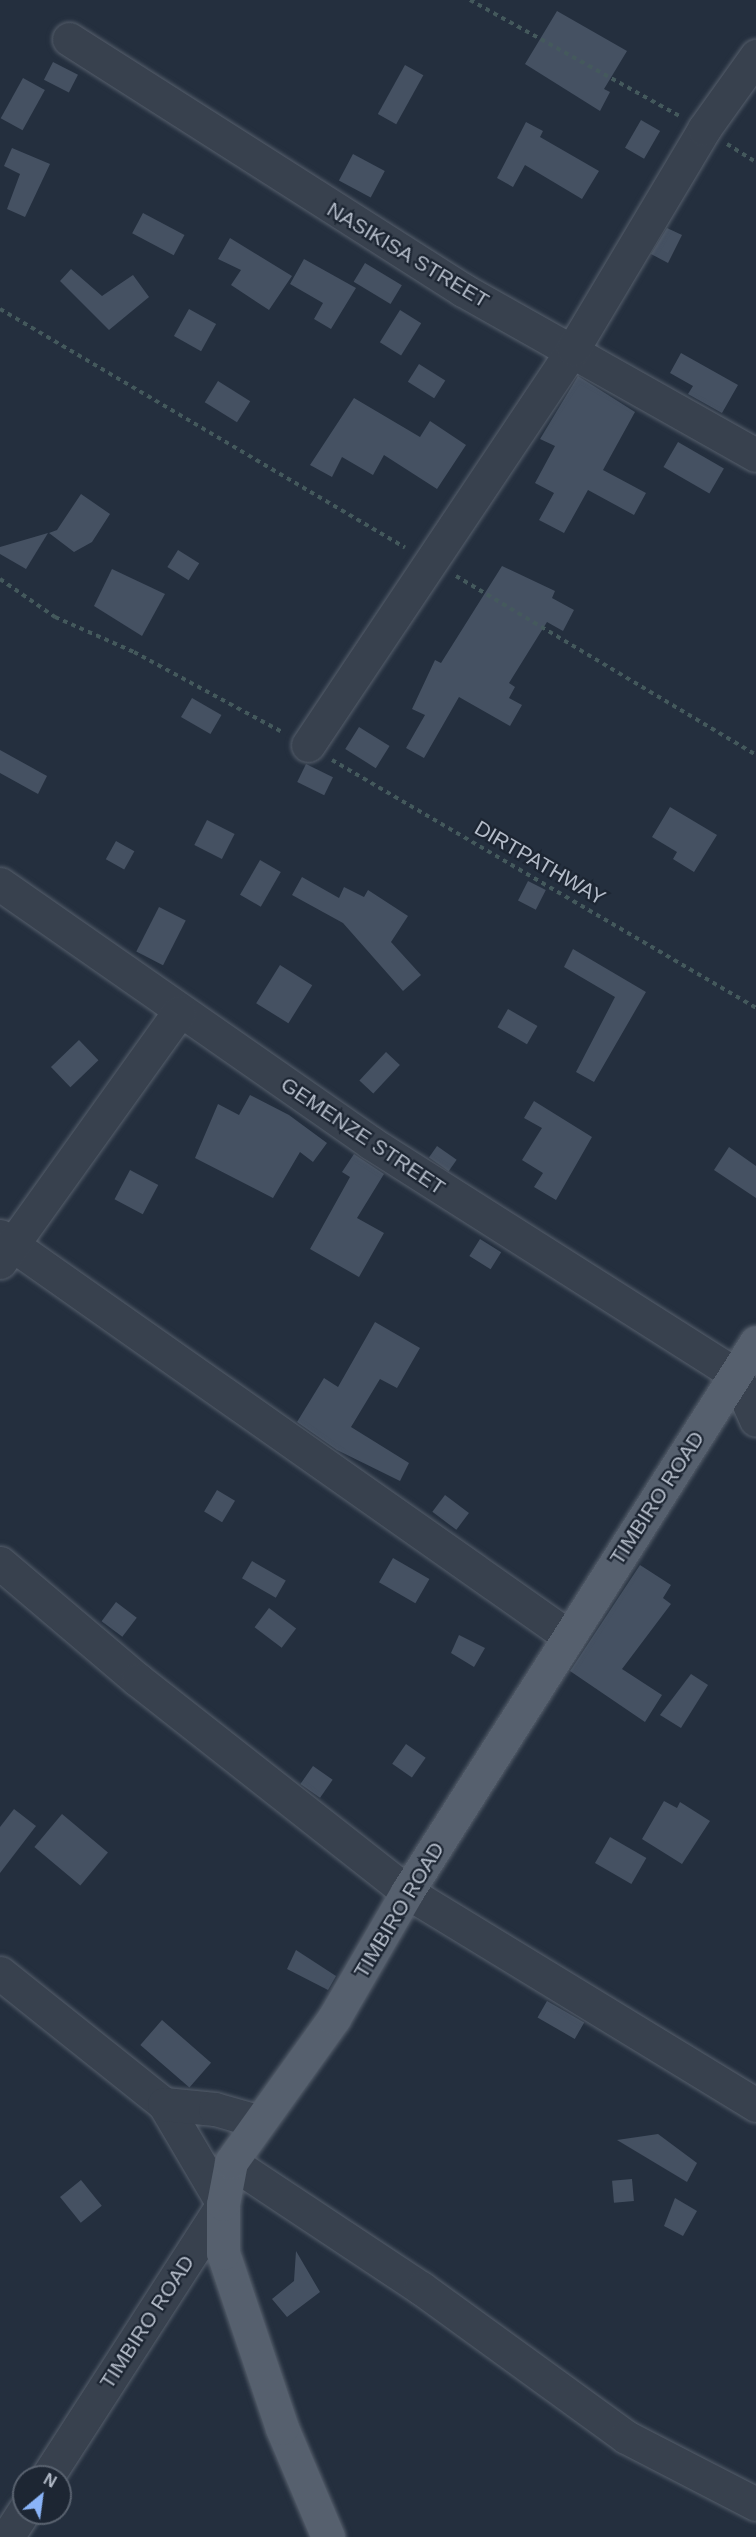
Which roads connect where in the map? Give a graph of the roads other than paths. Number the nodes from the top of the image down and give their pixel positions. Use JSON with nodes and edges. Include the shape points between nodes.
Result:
{"nodes":[{"id":1,"x":69,"y":39,"type":"dead end"},
{"id":2,"x":756,"y":56,"type":"edge"},
{"id":3,"x":573,"y":349,"type":"junction"},
{"id":4,"x":756,"y":455,"type":"edge"},
{"id":5,"x":308,"y":745,"type":"road end"},
{"id":6,"x":0,"y":884,"type":"edge"},
{"id":7,"x":179,"y":1012,"type":"junction"},
{"id":8,"x":4,"y":1248,"type":"edge"},
{"id":9,"x":756,"y":1342,"type":"edge"},
{"id":10,"x":736,"y":1375,"type":"junction"},
{"id":11,"x":756,"y":1420,"type":"edge"},
{"id":12,"x":0,"y":1563,"type":"edge"},
{"id":13,"x":568,"y":1635,"type":"junction"},
{"id":14,"x":407,"y":1892,"type":"junction"},
{"id":15,"x":0,"y":1973,"type":"edge"},
{"id":16,"x":164,"y":2104,"type":"junction"},
{"id":17,"x":756,"y":2105,"type":"edge"},
{"id":18,"x":257,"y":2121,"type":"junction"},
{"id":19,"x":231,"y":2162,"type":"junction"},
{"id":20,"x":223,"y":2204,"type":"junction"},
{"id":21,"x":55,"y":2465,"type":"edge"},
{"id":22,"x":756,"y":2504,"type":"edge"},
{"id":23,"x":328,"y":2537,"type":"edge"}],
"edges":[{"from":1,"to":3,"type":"street","name":"NASIKISA STREET","via":[[278,177],[463,290]]},
{"from":2,"to":3,"type":"street","via":[[704,129]]},
{"from":3,"to":4,"type":"street","name":"NASIKISA STREET"},
{"from":3,"to":5,"type":"street"},
{"from":6,"to":7,"type":"street","name":"GEMENZE STREET"},
{"from":7,"to":8,"type":"street"},
{"from":7,"to":10,"type":"street","name":"GEMENZE STREET","via":[[371,1143]]},
{"from":8,"to":13,"type":"street","via":[[279,1427]]},
{"from":9,"to":10,"type":"main road","name":"TIMBIRO ROAD"},
{"from":10,"to":11,"type":"street"},
{"from":10,"to":13,"type":"main road","name":"TIMBIRO ROAD"},
{"from":12,"to":14,"type":"street","via":[[138,1680]]},
{"from":13,"to":14,"type":"main road","name":"TIMBIRO ROAD"},
{"from":14,"to":17,"type":"street"},
{"from":14,"to":18,"type":"main road","name":"TIMBIRO ROAD","via":[[334,2018]]},
{"from":15,"to":16,"type":"street"},
{"from":16,"to":18,"type":"street","via":[[215,2109]]},
{"from":16,"to":20,"type":"street"},
{"from":18,"to":19,"type":"main road","name":"TIMBIRO ROAD"},
{"from":19,"to":20,"type":"main road","name":"TIMBIRO ROAD"},
{"from":19,"to":22,"type":"street","via":[[421,2289],[626,2437]]},
{"from":20,"to":21,"type":"street","name":"TIMBIRO ROAD"},
{"from":20,"to":23,"type":"main road","via":[[223,2253],[282,2428]]}]}
